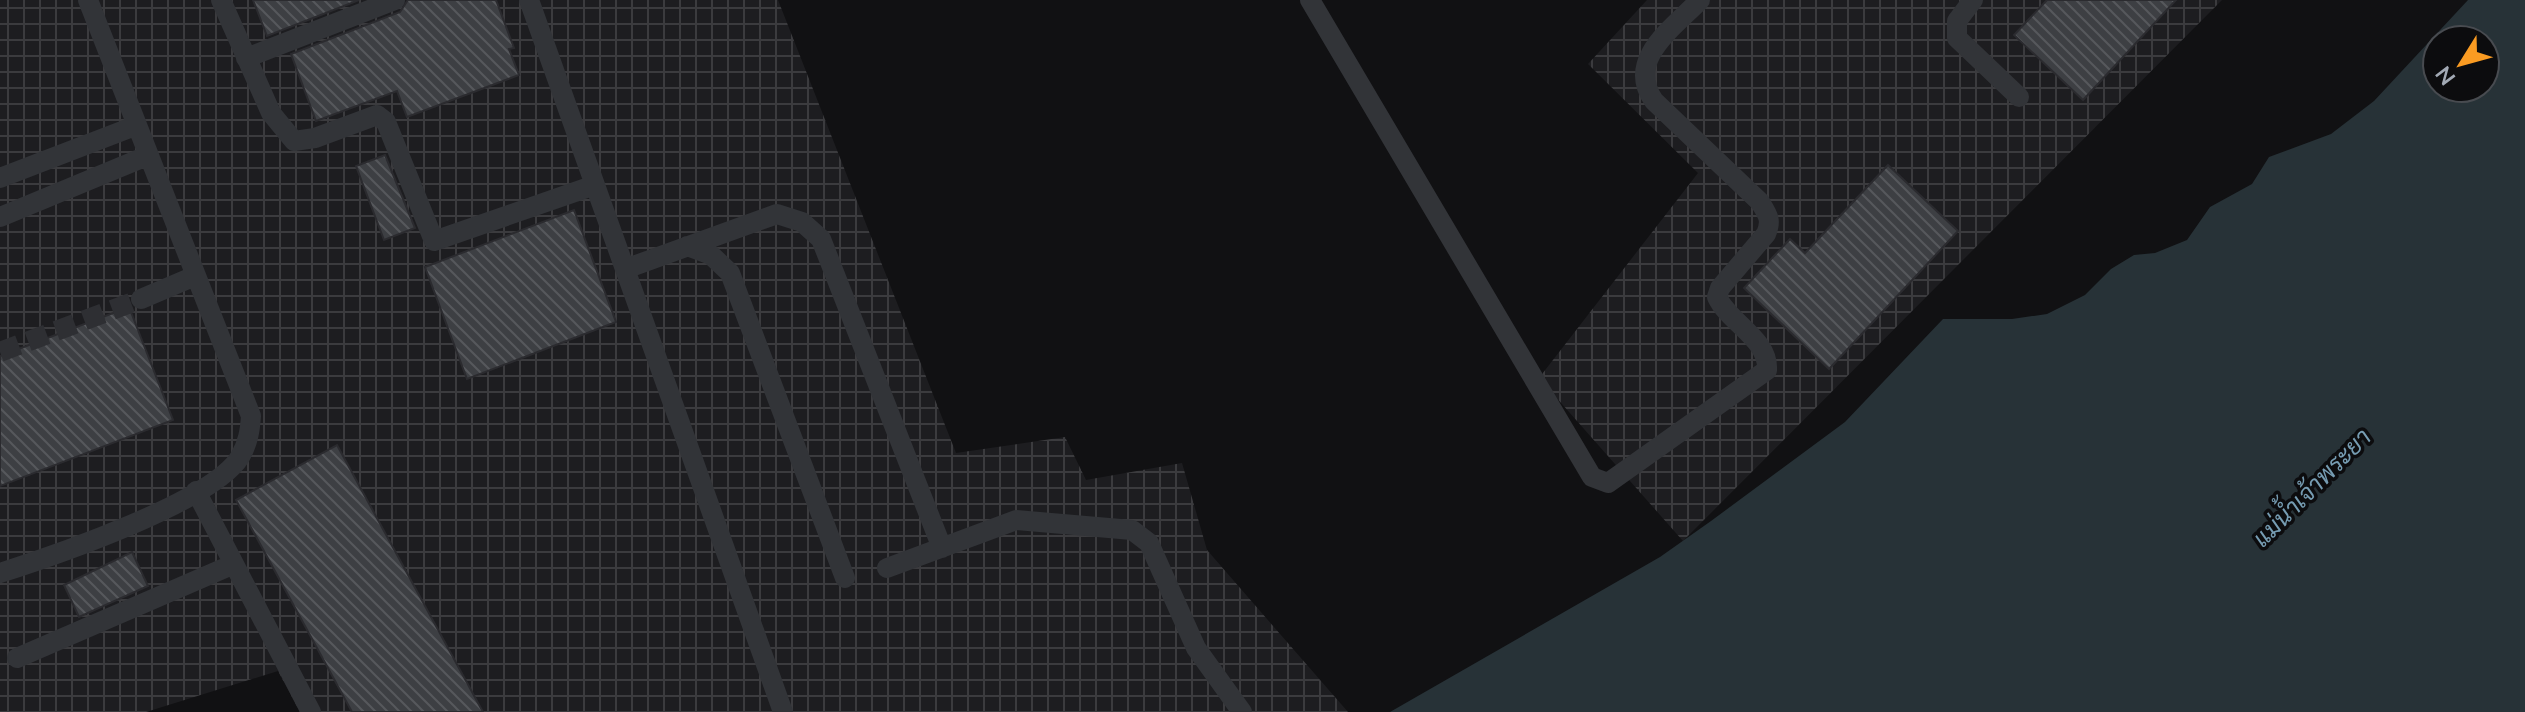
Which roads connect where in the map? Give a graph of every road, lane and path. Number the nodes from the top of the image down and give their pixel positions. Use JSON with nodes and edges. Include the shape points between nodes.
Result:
{"nodes":[{"id":1,"x":88,"y":0,"type":"edge"},
{"id":2,"x":221,"y":0,"type":"edge"},
{"id":3,"x":395,"y":0,"type":"edge"},
{"id":4,"x":529,"y":0,"type":"edge"},
{"id":5,"x":1310,"y":0,"type":"edge"},
{"id":6,"x":1700,"y":0,"type":"edge"},
{"id":7,"x":1973,"y":0,"type":"edge"},
{"id":8,"x":246,"y":58,"type":"junction"},
{"id":9,"x":2019,"y":97,"type":"dead end"},
{"id":10,"x":135,"y":126,"type":"junction"},
{"id":11,"x":147,"y":156,"type":"junction"},
{"id":12,"x":0,"y":178,"type":"edge"},
{"id":13,"x":595,"y":185,"type":"junction"},
{"id":14,"x":0,"y":217,"type":"edge"},
{"id":15,"x":687,"y":246,"type":"junction"},
{"id":16,"x":625,"y":269,"type":"junction"},
{"id":17,"x":195,"y":276,"type":"junction"},
{"id":18,"x":141,"y":299,"type":"tunnel mouth"},
{"id":19,"x":196,"y":491,"type":"junction"},
{"id":20,"x":942,"y":548,"type":"junction"},
{"id":21,"x":234,"y":564,"type":"junction"},
{"id":22,"x":887,"y":568,"type":"dead end"},
{"id":23,"x":0,"y":573,"type":"edge"},
{"id":24,"x":845,"y":578,"type":"dead end"},
{"id":25,"x":17,"y":658,"type":"dead end"},
{"id":26,"x":311,"y":712,"type":"edge"},
{"id":27,"x":783,"y":712,"type":"edge"},
{"id":28,"x":1242,"y":712,"type":"edge"}],
"edges":[{"from":1,"to":10,"type":"lane"},
{"from":2,"to":8,"type":"lane"},
{"from":3,"to":8,"type":"lane"},
{"from":4,"to":13,"type":"lane"},
{"from":5,"to":6,"type":"lane","via":[[1592,477],[1608,483],[1767,370],[1762,348],[1717,297],[1766,234],[1768,214],[1645,88],[1644,65]]},
{"from":7,"to":9,"type":"lane","via":[[1957,21],[1957,38]]},
{"from":8,"to":13,"type":"lane","via":[[271,113],[294,141],[377,115],[386,122],[434,241]]},
{"from":10,"to":11,"type":"lane"},
{"from":10,"to":12,"type":"lane"},
{"from":11,"to":14,"type":"lane"},
{"from":11,"to":17,"type":"lane"},
{"from":13,"to":16,"type":"lane"},
{"from":15,"to":16,"type":"lane"},
{"from":15,"to":20,"type":"lane","via":[[777,214],[802,222],[821,239]]},
{"from":15,"to":24,"type":"lane","via":[[711,255],[730,273]]},
{"from":16,"to":27,"type":"lane"},
{"from":17,"to":18,"type":"lane"},
{"from":17,"to":19,"type":"lane","via":[[251,416],[238,459]]},
{"from":19,"to":21,"type":"lane"},
{"from":19,"to":23,"type":"lane","via":[[57,555]]},
{"from":20,"to":22,"type":"lane"},
{"from":20,"to":28,"type":"lane","via":[[1016,520],[1132,530],[1149,543],[1196,648]]},
{"from":21,"to":25,"type":"lane"},
{"from":21,"to":26,"type":"lane"}]}
